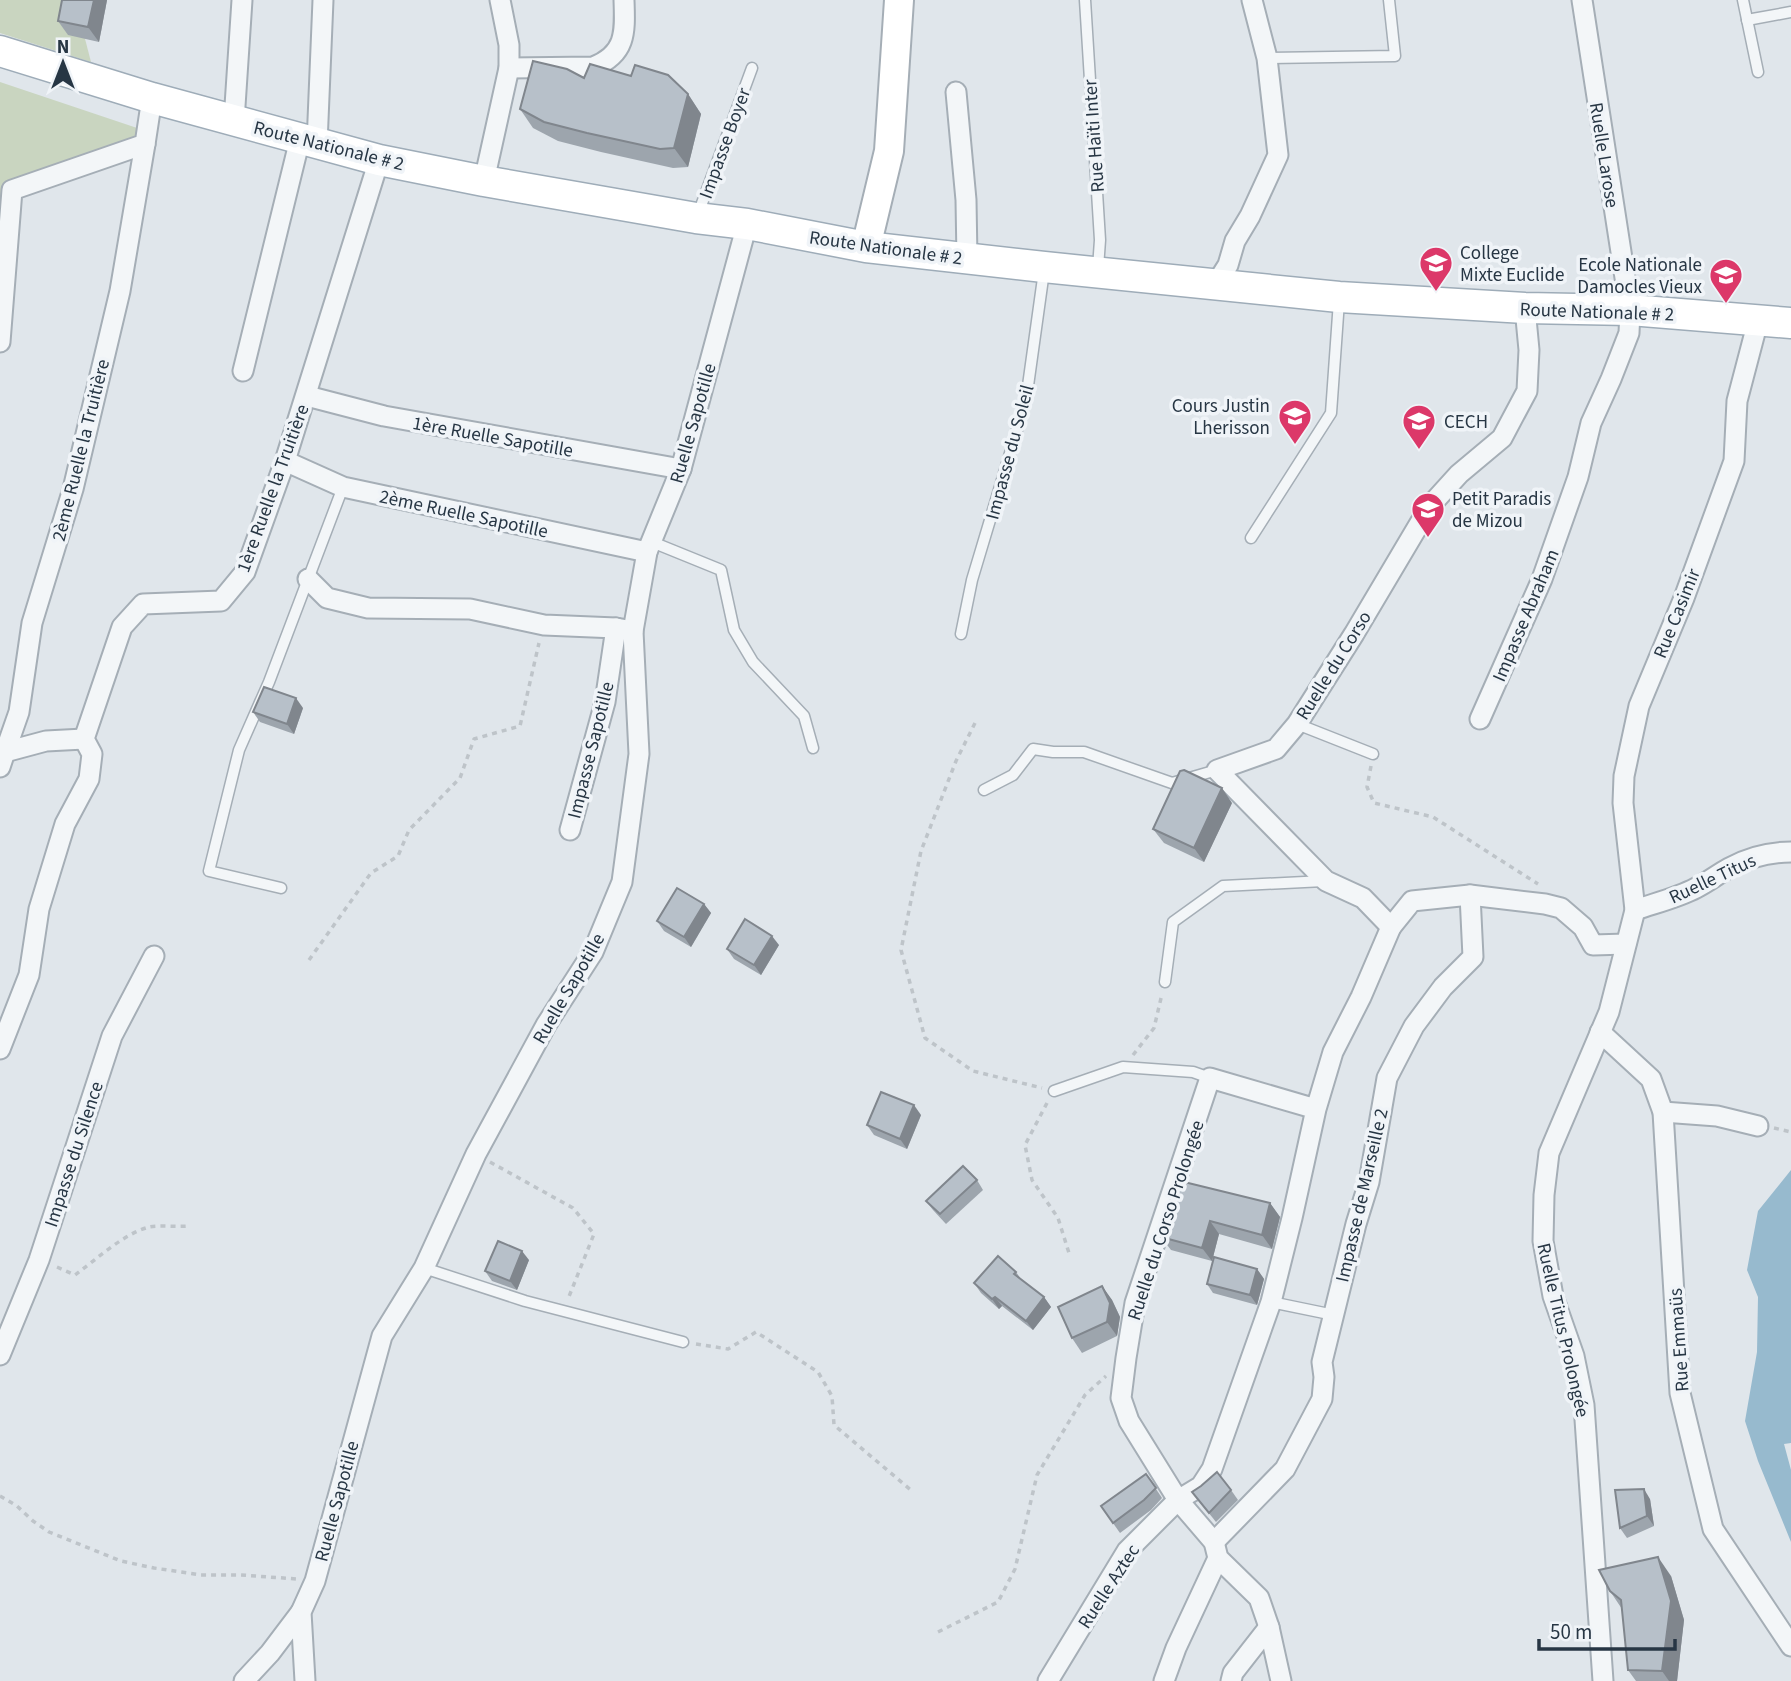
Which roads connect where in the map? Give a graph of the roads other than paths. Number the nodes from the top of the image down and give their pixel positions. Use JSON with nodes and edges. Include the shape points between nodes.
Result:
{"nodes":[{"id":1,"x":242,"y":0,"type":"edge"},
{"id":2,"x":323,"y":0,"type":"edge"},
{"id":3,"x":500,"y":0,"type":"edge"},
{"id":4,"x":624,"y":0,"type":"edge"},
{"id":5,"x":899,"y":0,"type":"edge"},
{"id":6,"x":1085,"y":0,"type":"edge"},
{"id":7,"x":1252,"y":0,"type":"edge"},
{"id":8,"x":1390,"y":0,"type":"edge"},
{"id":9,"x":1582,"y":0,"type":"edge"},
{"id":10,"x":1742,"y":0,"type":"edge"},
{"id":11,"x":1791,"y":12,"type":"edge"},
{"id":12,"x":1747,"y":20,"type":"junction"},
{"id":13,"x":0,"y":51,"type":"edge"},
{"id":14,"x":1267,"y":58,"type":"junction"},
{"id":15,"x":509,"y":68,"type":"junction"},
{"id":16,"x":752,"y":68,"type":"dead end"},
{"id":17,"x":1758,"y":72,"type":"dead end"},
{"id":18,"x":956,"y":92,"type":"dead end"},
{"id":19,"x":152,"y":99,"type":"junction"},
{"id":20,"x":234,"y":121,"type":"junction"},
{"id":21,"x":308,"y":141,"type":"junction"},
{"id":22,"x":145,"y":144,"type":"junction"},
{"id":23,"x":379,"y":160,"type":"junction"},
{"id":24,"x":484,"y":181,"type":"junction"},
{"id":25,"x":6,"y":191,"type":"edge"},
{"id":26,"x":696,"y":218,"type":"junction"},
{"id":27,"x":747,"y":224,"type":"junction"},
{"id":28,"x":866,"y":247,"type":"junction"},
{"id":29,"x":967,"y":259,"type":"junction"},
{"id":30,"x":1044,"y":267,"type":"junction"},
{"id":31,"x":1097,"y":272,"type":"junction"},
{"id":32,"x":1216,"y":284,"type":"junction"},
{"id":33,"x":1339,"y":297,"type":"junction"},
{"id":34,"x":1525,"y":308,"type":"junction"},
{"id":35,"x":1629,"y":310,"type":"junction"},
{"id":36,"x":1758,"y":321,"type":"junction"},
{"id":37,"x":1791,"y":323,"type":"edge"},
{"id":38,"x":0,"y":342,"type":"edge"},
{"id":39,"x":243,"y":371,"type":"dead end"},
{"id":40,"x":307,"y":396,"type":"junction"},
{"id":41,"x":285,"y":461,"type":"junction"},
{"id":42,"x":681,"y":469,"type":"junction"},
{"id":43,"x":343,"y":487,"type":"junction"},
{"id":44,"x":1251,"y":538,"type":"dead end"},
{"id":45,"x":649,"y":547,"type":"junction"},
{"id":46,"x":308,"y":579,"type":"junction"},
{"id":47,"x":625,"y":630,"type":"junction"},
{"id":48,"x":961,"y":634,"type":"dead end"},
{"id":49,"x":1480,"y":719,"type":"dead end"},
{"id":50,"x":1297,"y":724,"type":"junction"},
{"id":51,"x":84,"y":739,"type":"junction"},
{"id":52,"x":813,"y":748,"type":"dead end"},
{"id":53,"x":1373,"y":754,"type":"road end"},
{"id":54,"x":3,"y":760,"type":"edge"},
{"id":55,"x":1217,"y":770,"type":"junction"},
{"id":56,"x":984,"y":790,"type":"dead end"},
{"id":57,"x":570,"y":830,"type":"dead end"},
{"id":58,"x":1791,"y":852,"type":"edge"},
{"id":59,"x":1326,"y":881,"type":"junction"},
{"id":60,"x":281,"y":888,"type":"dead end"},
{"id":61,"x":1470,"y":895,"type":"junction"},
{"id":62,"x":1635,"y":910,"type":"junction"},
{"id":63,"x":1391,"y":927,"type":"junction"},
{"id":64,"x":1626,"y":944,"type":"junction"},
{"id":65,"x":154,"y":956,"type":"dead end"},
{"id":66,"x":1165,"y":982,"type":"road end"},
{"id":67,"x":1600,"y":1032,"type":"junction"},
{"id":68,"x":0,"y":1049,"type":"edge"},
{"id":69,"x":1210,"y":1077,"type":"junction"},
{"id":70,"x":1054,"y":1091,"type":"road end"},
{"id":71,"x":1316,"y":1109,"type":"junction"},
{"id":72,"x":1663,"y":1112,"type":"junction"},
{"id":73,"x":1758,"y":1126,"type":"dead end"},
{"id":74,"x":424,"y":1268,"type":"junction"},
{"id":75,"x":1271,"y":1302,"type":"junction"},
{"id":76,"x":1334,"y":1315,"type":"junction"},
{"id":77,"x":683,"y":1342,"type":"road end"},
{"id":78,"x":0,"y":1355,"type":"edge"},
{"id":79,"x":1178,"y":1500,"type":"junction"},
{"id":80,"x":1216,"y":1550,"type":"junction"},
{"id":81,"x":301,"y":1612,"type":"junction"},
{"id":82,"x":1269,"y":1627,"type":"junction"},
{"id":83,"x":1791,"y":1646,"type":"edge"},
{"id":84,"x":244,"y":1681,"type":"edge"},
{"id":85,"x":305,"y":1681,"type":"edge"},
{"id":86,"x":1048,"y":1681,"type":"edge"},
{"id":87,"x":1164,"y":1681,"type":"edge"},
{"id":88,"x":1231,"y":1681,"type":"edge"},
{"id":89,"x":1281,"y":1681,"type":"edge"},
{"id":90,"x":1603,"y":1681,"type":"edge"}],
"edges":[{"from":1,"to":20,"type":"street"},
{"from":2,"to":21,"type":"street"},
{"from":3,"to":15,"type":"street"},
{"from":4,"to":15,"type":"street","via":[[624,35],[620,47],[603,63]]},
{"from":5,"to":28,"type":"street","via":[[888,151]]},
{"from":6,"to":31,"type":"lane","name":"Rue Haïti Inter","via":[[1100,240]]},
{"from":7,"to":14,"type":"street"},
{"from":8,"to":14,"type":"lane","via":[[1395,56]]},
{"from":9,"to":35,"type":"street","name":"Ruelle Larose"},
{"from":10,"to":12,"type":"lane"},
{"from":11,"to":12,"type":"lane"},
{"from":12,"to":17,"type":"lane"},
{"from":13,"to":19,"type":"main road","name":"Route Nationale # 2"},
{"from":14,"to":32,"type":"street","via":[[1278,155]]},
{"from":15,"to":24,"type":"street"},
{"from":16,"to":26,"type":"lane","name":"Impasse Boyer"},
{"from":18,"to":29,"type":"street"},
{"from":19,"to":20,"type":"main road","name":"Route Nationale # 2"},
{"from":19,"to":22,"type":"street","name":"2ème Ruelle la Truitière"},
{"from":20,"to":21,"type":"main road","name":"Route Nationale # 2"},
{"from":21,"to":23,"type":"main road","name":"Route Nationale # 2"},
{"from":21,"to":39,"type":"street"},
{"from":22,"to":25,"type":"street"},
{"from":22,"to":54,"type":"street","name":"2ème Ruelle la Truitière","via":[[120,291],[73,489],[32,623],[19,712]]},
{"from":23,"to":24,"type":"main road","name":"Route Nationale # 2"},
{"from":23,"to":40,"type":"street","name":"1ère Ruelle la Truitière"},
{"from":24,"to":26,"type":"main road","name":"Route Nationale # 2"},
{"from":25,"to":38,"type":"street"},
{"from":26,"to":27,"type":"main road","name":"Route Nationale # 2"},
{"from":27,"to":28,"type":"main road","name":"Route Nationale # 2"},
{"from":27,"to":42,"type":"street","name":"Ruelle Sapotille"},
{"from":28,"to":29,"type":"main road","name":"Route Nationale # 2"},
{"from":29,"to":30,"type":"main road","name":"Route Nationale # 2"},
{"from":30,"to":31,"type":"main road","name":"Route Nationale # 2"},
{"from":30,"to":48,"type":"lane","name":"Impasse du Soleil","via":[[1026,400],[972,580]]},
{"from":31,"to":32,"type":"main road","name":"Route Nationale # 2"},
{"from":32,"to":33,"type":"main road","name":"Route Nationale # 2"},
{"from":33,"to":34,"type":"main road","name":"Route Nationale # 2"},
{"from":33,"to":44,"type":"lane","via":[[1331,413]]},
{"from":34,"to":35,"type":"main road","name":"Route Nationale # 2"},
{"from":34,"to":50,"type":"street","name":"Ruelle du Corso","via":[[1527,391],[1502,438],[1430,506]]},
{"from":35,"to":36,"type":"main road","name":"Route Nationale # 2"},
{"from":35,"to":49,"type":"street","name":"Impasse Abraham","via":[[1629,333],[1591,423],[1578,477],[1542,579]]},
{"from":36,"to":37,"type":"main road","name":"Route Nationale # 2"},
{"from":36,"to":62,"type":"street","name":"Rue Casimir","via":[[1737,401],[1734,461],[1639,706],[1624,776]]},
{"from":40,"to":41,"type":"street","name":"1ère Ruelle la Truitière"},
{"from":40,"to":42,"type":"street","name":"1ère Ruelle Sapotille","via":[[384,416]]},
{"from":41,"to":43,"type":"street","name":"2ème Ruelle Sapotille"},
{"from":41,"to":51,"type":"street","name":"1ère Ruelle la Truitière","via":[[245,572],[221,601],[143,604],[122,627]]},
{"from":42,"to":45,"type":"street","name":"Ruelle Sapotille"},
{"from":43,"to":45,"type":"street","name":"2ème Ruelle Sapotille"},
{"from":43,"to":46,"type":"lane"},
{"from":45,"to":47,"type":"street","name":"Ruelle Sapotille"},
{"from":45,"to":52,"type":"lane","via":[[721,570],[734,630],[753,662],[804,716]]},
{"from":46,"to":47,"type":"street","via":[[327,598],[368,608],[470,609],[544,625]]},
{"from":46,"to":60,"type":"lane","via":[[239,750],[209,871]]},
{"from":47,"to":57,"type":"street","name":"Impasse Sapotille"},
{"from":47,"to":74,"type":"street","name":"Ruelle Sapotille","via":[[639,754],[622,882],[593,952],[546,1025],[477,1154]]},
{"from":50,"to":53,"type":"lane"},
{"from":50,"to":55,"type":"street","name":"Ruelle du Corso","via":[[1276,750]]},
{"from":51,"to":54,"type":"street","via":[[46,741]]},
{"from":51,"to":68,"type":"street","name":"1ère Ruelle la Truitière","via":[[92,754],[89,779],[65,824],[39,909],[29,975]]},
{"from":55,"to":56,"type":"lane","name":"Ruelle du Corso","via":[[1172,783],[1084,752],[1033,749],[1013,775]]},
{"from":55,"to":59,"type":"street"},
{"from":58,"to":62,"type":"street","name":"Ruelle Titus","via":[[1750,858],[1697,888]]},
{"from":59,"to":63,"type":"street","via":[[1363,898]]},
{"from":59,"to":66,"type":"lane","via":[[1223,886],[1173,922]]},
{"from":61,"to":63,"type":"street","via":[[1412,901]]},
{"from":61,"to":64,"type":"street","via":[[1545,896],[1583,927],[1593,945]]},
{"from":61,"to":76,"type":"street","name":"Impasse de Marseille 2","via":[[1473,957],[1414,1026],[1387,1078],[1369,1182]]},
{"from":62,"to":64,"type":"street","name":"Ruelle Titus Prolongée"},
{"from":63,"to":71,"type":"street","via":[[1333,1052]]},
{"from":64,"to":67,"type":"street","name":"Ruelle Titus Prolongée"},
{"from":65,"to":78,"type":"street","name":"Impasse du Silence","via":[[112,1036],[39,1259]]},
{"from":67,"to":72,"type":"street","name":"Rue Emmaüs","via":[[1651,1079]]},
{"from":67,"to":90,"type":"street","name":"Ruelle Titus Prolongée","via":[[1549,1153],[1543,1241],[1553,1296],[1574,1356],[1584,1405]]},
{"from":69,"to":70,"type":"lane","via":[[1123,1067]]},
{"from":69,"to":71,"type":"street"},
{"from":69,"to":79,"type":"street","name":"Ruelle du Corso Prolongée","via":[[1135,1303],[1121,1398],[1129,1421]]},
{"from":71,"to":75,"type":"street"},
{"from":72,"to":73,"type":"street","via":[[1717,1116]]},
{"from":72,"to":83,"type":"street","name":"Rue Emmaüs","via":[[1680,1393],[1713,1529]]},
{"from":74,"to":77,"type":"lane","via":[[526,1301]]},
{"from":74,"to":81,"type":"street","name":"Ruelle Sapotille","via":[[382,1336],[314,1581]]},
{"from":75,"to":76,"type":"lane"},
{"from":75,"to":79,"type":"street","via":[[1212,1469],[1200,1486]]},
{"from":76,"to":80,"type":"street","name":"Impasse de Marseille 2","via":[[1322,1362],[1322,1399],[1285,1469]]},
{"from":79,"to":80,"type":"street","name":"Ruelle du Corso Prolongée"},
{"from":79,"to":86,"type":"street","name":"Ruelle Aztec","via":[[1127,1551]]},
{"from":80,"to":82,"type":"street","name":"Ruelle du Corso Prolongée","via":[[1259,1598]]},
{"from":80,"to":87,"type":"street","name":"Impasse de Marseille 2"},
{"from":81,"to":84,"type":"street"},
{"from":81,"to":85,"type":"street","name":"Ruelle Sapotille"},
{"from":82,"to":88,"type":"street"},
{"from":82,"to":89,"type":"street","name":"Ruelle du Corso Prolongée"}]}
